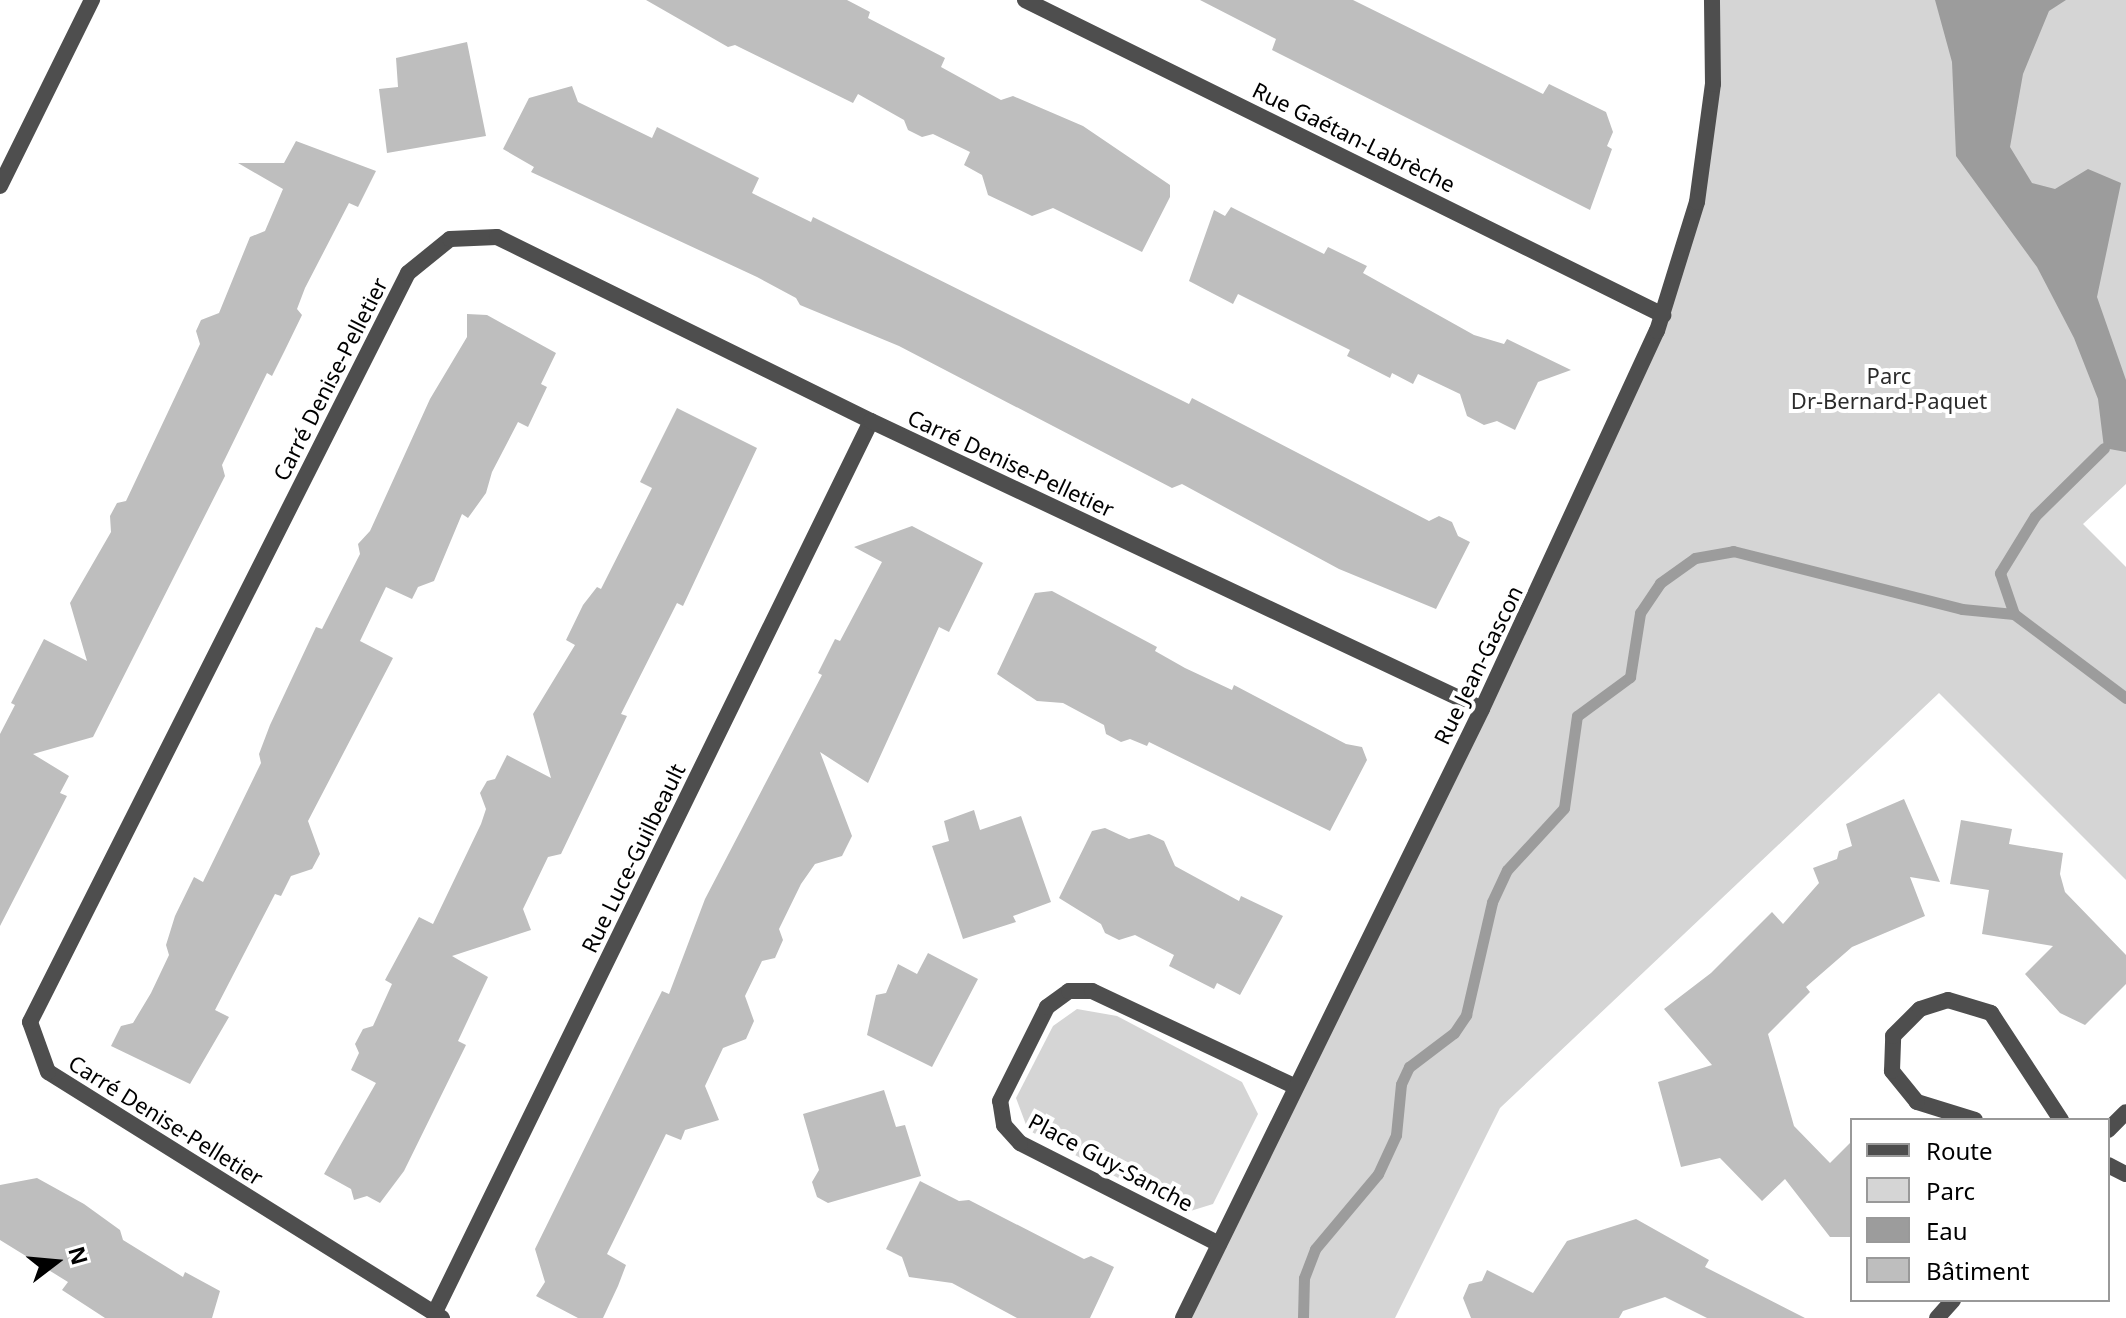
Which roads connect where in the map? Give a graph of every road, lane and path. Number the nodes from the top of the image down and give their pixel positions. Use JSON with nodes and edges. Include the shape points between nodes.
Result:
{"nodes":[{"id":1,"x":92,"y":0,"type":"edge"},
{"id":2,"x":1025,"y":0,"type":"edge"},
{"id":3,"x":1712,"y":0,"type":"edge"},
{"id":4,"x":1059,"y":7,"type":"edge"},
{"id":5,"x":0,"y":186,"type":"edge"},
{"id":6,"x":1663,"y":315,"type":"junction"},
{"id":7,"x":871,"y":421,"type":"junction"},
{"id":8,"x":1482,"y":709,"type":"junction"},
{"id":9,"x":1296,"y":1087,"type":"junction"},
{"id":10,"x":2126,"y":1112,"type":"edge"},
{"id":11,"x":1969,"y":1118,"type":"edge"},
{"id":12,"x":2060,"y":1118,"type":"edge"},
{"id":13,"x":2110,"y":1128,"type":"edge"},
{"id":14,"x":1219,"y":1244,"type":"junction"},
{"id":15,"x":1951,"y":1302,"type":"edge"},
{"id":16,"x":438,"y":1316,"type":"edge"},
{"id":17,"x":1183,"y":1318,"type":"edge"},
{"id":18,"x":1937,"y":1318,"type":"edge"}],
"edges":[{"from":1,"to":5,"type":"street"},
{"from":2,"to":4,"type":"street","name":"Rue Gaétan-Labrèche"},
{"from":3,"to":6,"type":"street","name":"Rue Jean-Gascon","via":[[1713,84],[1697,202]]},
{"from":4,"to":6,"type":"street","name":"Rue Gaétan-Labrèche"},
{"from":6,"to":8,"type":"street","name":"Rue Jean-Gascon"},
{"from":7,"to":8,"type":"street","name":"Carré Denise-Pelletier"},
{"from":7,"to":16,"type":"street","name":"Rue Luce-Guilbeault"},
{"from":7,"to":16,"type":"street","name":"Carré Denise-Pelletier","via":[[497,237],[450,239],[408,273],[30,1022],[48,1072]]},
{"from":8,"to":9,"type":"street","name":"Rue Jean-Gascon"},
{"from":9,"to":14,"type":"street","name":"Rue Jean-Gascon"},
{"from":9,"to":14,"type":"street","name":"Place Guy-Sanche","via":[[1092,991],[1069,991],[1047,1007],[1000,1101],[1004,1125],[1020,1143]]},
{"from":10,"to":13,"type":"street"},
{"from":11,"to":12,"type":"street","via":[[1917,1102],[1892,1071],[1893,1036],[1920,1009],[1948,1000],[1991,1013]]},
{"from":14,"to":17,"type":"street","name":"Rue Jean-Gascon"},
{"from":15,"to":18,"type":"street"}]}
